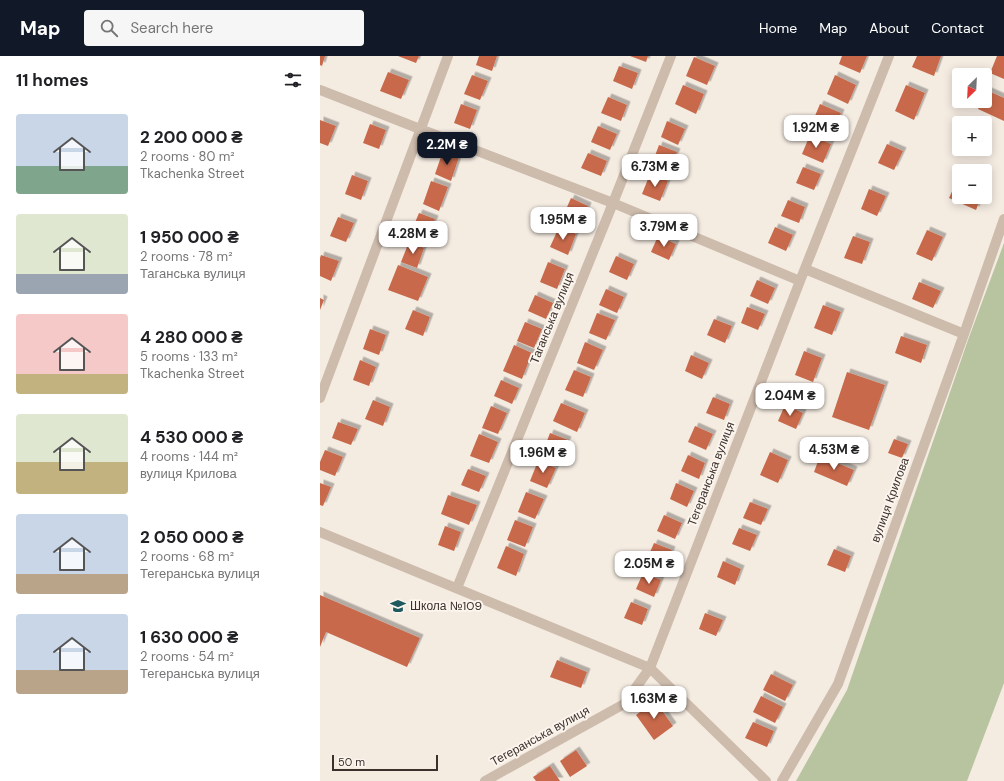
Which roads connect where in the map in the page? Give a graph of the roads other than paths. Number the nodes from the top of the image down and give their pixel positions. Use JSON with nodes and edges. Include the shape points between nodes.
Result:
{"nodes":[{"id":1,"x":448,"y":56,"type":"edge"},
{"id":2,"x":671,"y":56,"type":"edge"},
{"id":3,"x":889,"y":56,"type":"edge"},
{"id":4,"x":320,"y":90,"type":"edge"},
{"id":5,"x":420,"y":130,"type":"junction"},
{"id":6,"x":613,"y":203,"type":"junction"},
{"id":7,"x":1004,"y":219,"type":"edge"},
{"id":8,"x":805,"y":269,"type":"junction"},
{"id":9,"x":800,"y":281,"type":"junction"},
{"id":10,"x":964,"y":334,"type":"junction"},
{"id":11,"x":320,"y":398,"type":"edge"},
{"id":12,"x":320,"y":532,"type":"edge"},
{"id":13,"x":456,"y":588,"type":"junction"},
{"id":14,"x":650,"y":668,"type":"junction"},
{"id":15,"x":485,"y":781,"type":"edge"},
{"id":16,"x":766,"y":781,"type":"edge"},
{"id":17,"x":782,"y":781,"type":"edge"}],
"edges":[{"from":1,"to":5,"type":"street"},
{"from":2,"to":6,"type":"street","name":"Таганська вулиця"},
{"from":3,"to":8,"type":"street","name":"Тегеранська вулиця"},
{"from":4,"to":5,"type":"street"},
{"from":5,"to":6,"type":"street"},
{"from":5,"to":11,"type":"street"},
{"from":6,"to":9,"type":"street"},
{"from":6,"to":13,"type":"street","name":"Таганська вулиця"},
{"from":7,"to":10,"type":"street","name":"вулиця Крилова"},
{"from":8,"to":9,"type":"street","name":"Тегеранська вулиця"},
{"from":8,"to":10,"type":"street"},
{"from":9,"to":14,"type":"street","name":"Тегеранська вулиця"},
{"from":10,"to":17,"type":"street","name":"вулиця Крилова","via":[[838,684]]},
{"from":12,"to":13,"type":"street"},
{"from":13,"to":14,"type":"street"},
{"from":14,"to":15,"type":"street","name":"Тегеранська вулиця","via":[[624,704]]},
{"from":14,"to":16,"type":"street"}]}
